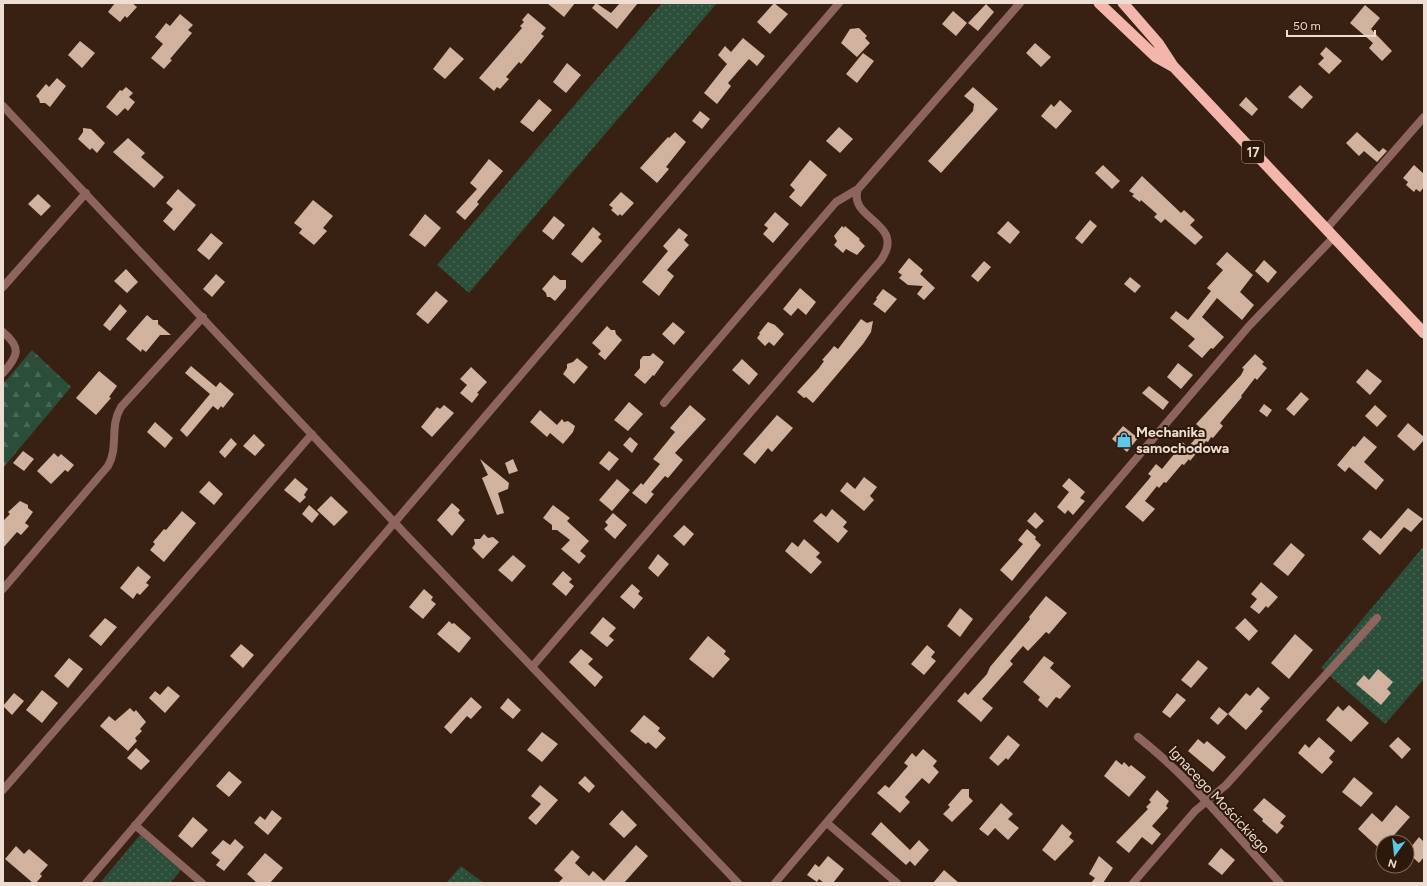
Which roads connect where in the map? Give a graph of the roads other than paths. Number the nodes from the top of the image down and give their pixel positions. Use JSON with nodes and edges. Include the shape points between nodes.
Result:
{"nodes":[{"id":1,"x":839,"y":3,"type":"edge"},
{"id":2,"x":1020,"y":3,"type":"edge"},
{"id":3,"x":1099,"y":3,"type":"edge"},
{"id":4,"x":1123,"y":3,"type":"edge"},
{"id":5,"x":1173,"y":66,"type":"junction"},
{"id":6,"x":3,"y":106,"type":"edge"},
{"id":7,"x":1424,"y":117,"type":"edge"},
{"id":8,"x":858,"y":189,"type":"junction"},
{"id":9,"x":86,"y":193,"type":"junction"},
{"id":10,"x":1326,"y":228,"type":"junction"},
{"id":11,"x":1334,"y":237,"type":"junction"},
{"id":12,"x":3,"y":286,"type":"edge"},
{"id":13,"x":203,"y":317,"type":"junction"},
{"id":14,"x":3,"y":332,"type":"edge"},
{"id":15,"x":1424,"y":333,"type":"edge"},
{"id":16,"x":3,"y":374,"type":"edge"},
{"id":17,"x":664,"y":403,"type":"dead end"},
{"id":18,"x":312,"y":434,"type":"junction"},
{"id":19,"x":396,"y":523,"type":"junction"},
{"id":20,"x":3,"y":589,"type":"edge"},
{"id":21,"x":1377,"y":618,"type":"dead end"},
{"id":22,"x":532,"y":667,"type":"junction"},
{"id":23,"x":1138,"y":737,"type":"dead end"},
{"id":24,"x":3,"y":790,"type":"edge"},
{"id":25,"x":1205,"y":802,"type":"junction"},
{"id":26,"x":827,"y":823,"type":"junction"},
{"id":27,"x":135,"y":825,"type":"junction"},
{"id":28,"x":86,"y":883,"type":"edge"},
{"id":29,"x":202,"y":883,"type":"edge"},
{"id":30,"x":738,"y":883,"type":"edge"},
{"id":31,"x":775,"y":883,"type":"edge"},
{"id":32,"x":897,"y":883,"type":"edge"},
{"id":33,"x":1133,"y":883,"type":"edge"},
{"id":34,"x":1280,"y":883,"type":"edge"}],
"edges":[{"from":1,"to":19,"type":"street"},
{"from":2,"to":8,"type":"street"},
{"from":3,"to":5,"type":"highway","number":"17","via":[[1156,57]]},
{"from":4,"to":5,"type":"highway","number":"17","via":[[1158,43]]},
{"from":5,"to":10,"type":"highway","number":"17"},
{"from":6,"to":9,"type":"street"},
{"from":7,"to":10,"type":"street"},
{"from":8,"to":17,"type":"street","via":[[836,202]]},
{"from":8,"to":22,"type":"street","via":[[857,197],[863,210],[887,236],[886,250],[881,260]]},
{"from":9,"to":12,"type":"street"},
{"from":9,"to":13,"type":"street"},
{"from":10,"to":11,"type":"highway","number":"17"},
{"from":11,"to":15,"type":"highway","number":"17"},
{"from":11,"to":26,"type":"street","via":[[1249,326]]},
{"from":13,"to":18,"type":"street"},
{"from":13,"to":20,"type":"street","via":[[121,407],[115,419],[115,448],[108,466]]},
{"from":14,"to":16,"type":"street","via":[[13,340],[16,354]]},
{"from":18,"to":19,"type":"street"},
{"from":18,"to":24,"type":"street"},
{"from":19,"to":22,"type":"street"},
{"from":19,"to":27,"type":"street"},
{"from":21,"to":25,"type":"street","via":[[1226,785]]},
{"from":22,"to":30,"type":"street"},
{"from":23,"to":25,"type":"street","name":"Ignacego Mościckiego"},
{"from":25,"to":33,"type":"street"},
{"from":25,"to":34,"type":"street","name":"Ignacego Mościckiego"},
{"from":26,"to":31,"type":"street"},
{"from":26,"to":32,"type":"street"},
{"from":27,"to":28,"type":"street"},
{"from":27,"to":29,"type":"street"}]}
